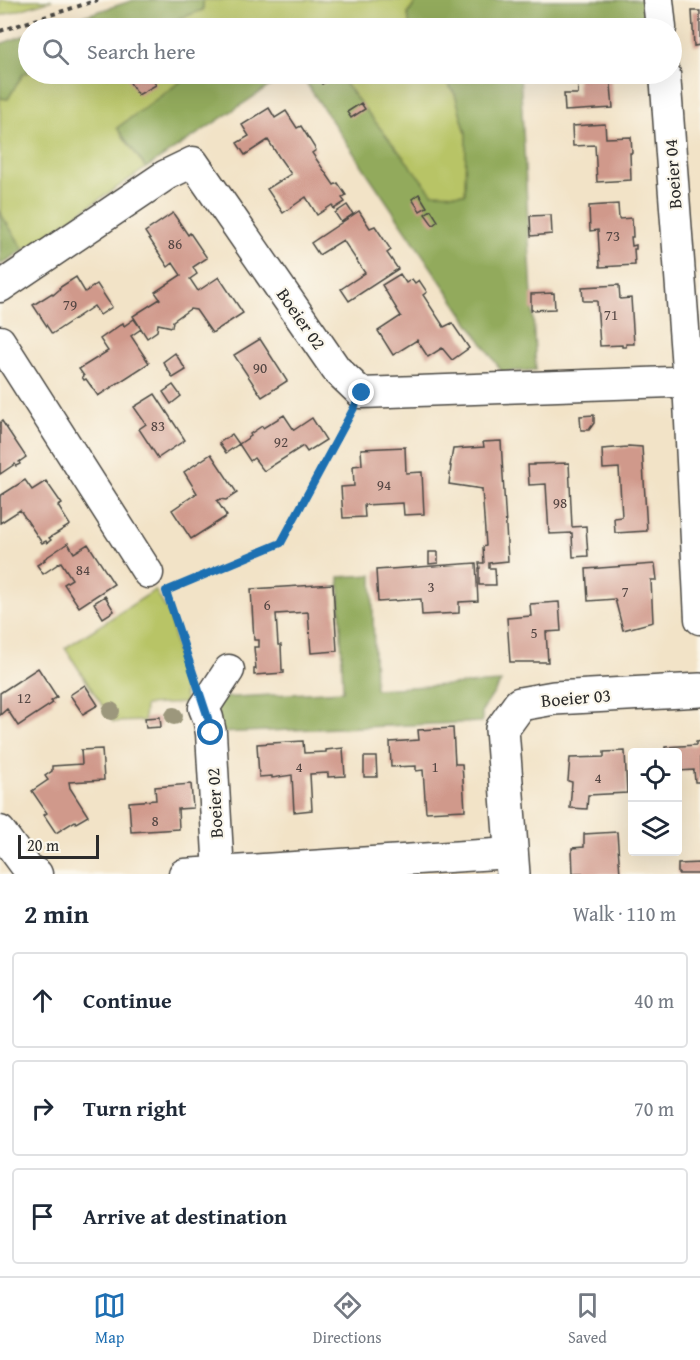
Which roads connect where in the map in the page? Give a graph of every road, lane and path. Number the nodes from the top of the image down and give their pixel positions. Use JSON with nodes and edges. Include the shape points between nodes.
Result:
{"nodes":[{"id":1,"x":98,"y":0,"type":"edge"},
{"id":2,"x":658,"y":0,"type":"edge"},
{"id":3,"x":41,"y":18,"type":"edge"},
{"id":4,"x":660,"y":18,"type":"edge"},
{"id":5,"x":18,"y":25,"type":"edge"},
{"id":6,"x":0,"y":31,"type":"edge"},
{"id":7,"x":666,"y":84,"type":"edge"},
{"id":8,"x":0,"y":287,"type":"edge"},
{"id":9,"x":0,"y":341,"type":"edge"},
{"id":10,"x":694,"y":382,"type":"edge"},
{"id":11,"x":362,"y":393,"type":"junction"},
{"id":12,"x":148,"y":573,"type":"dead end"},
{"id":13,"x":700,"y":619,"type":"edge"},
{"id":14,"x":230,"y":670,"type":"dead end"},
{"id":15,"x":700,"y":690,"type":"edge"},
{"id":16,"x":204,"y":708,"type":"junction"},
{"id":17,"x":0,"y":831,"type":"edge"},
{"id":18,"x":512,"y":864,"type":"edge"},
{"id":19,"x":219,"y":873,"type":"edge"},
{"id":20,"x":37,"y":874,"type":"edge"},
{"id":21,"x":184,"y":874,"type":"edge"}],
"edges":[{"from":1,"to":3,"type":"path"},
{"from":2,"to":4,"type":"street"},
{"from":5,"to":6,"type":"path"},
{"from":7,"to":10,"type":"street","name":"Boeier 04"},
{"from":8,"to":11,"type":"street","name":"Boeier 02","via":[[166,175],[193,162],[336,369]]},
{"from":9,"to":12,"type":"street"},
{"from":10,"to":11,"type":"street"},
{"from":10,"to":13,"type":"street","name":"Boeier 04"},
{"from":11,"to":16,"type":"path","via":[[281,543],[166,591]]},
{"from":14,"to":16,"type":"street"},
{"from":15,"to":18,"type":"street","name":"Boeier 03","via":[[554,698],[520,704],[502,729]]},
{"from":16,"to":19,"type":"street","name":"Boeier 02","via":[[211,733]]},
{"from":17,"to":20,"type":"street","via":[[28,869]]},
{"from":18,"to":19,"type":"street"},
{"from":19,"to":21,"type":"street"}]}
